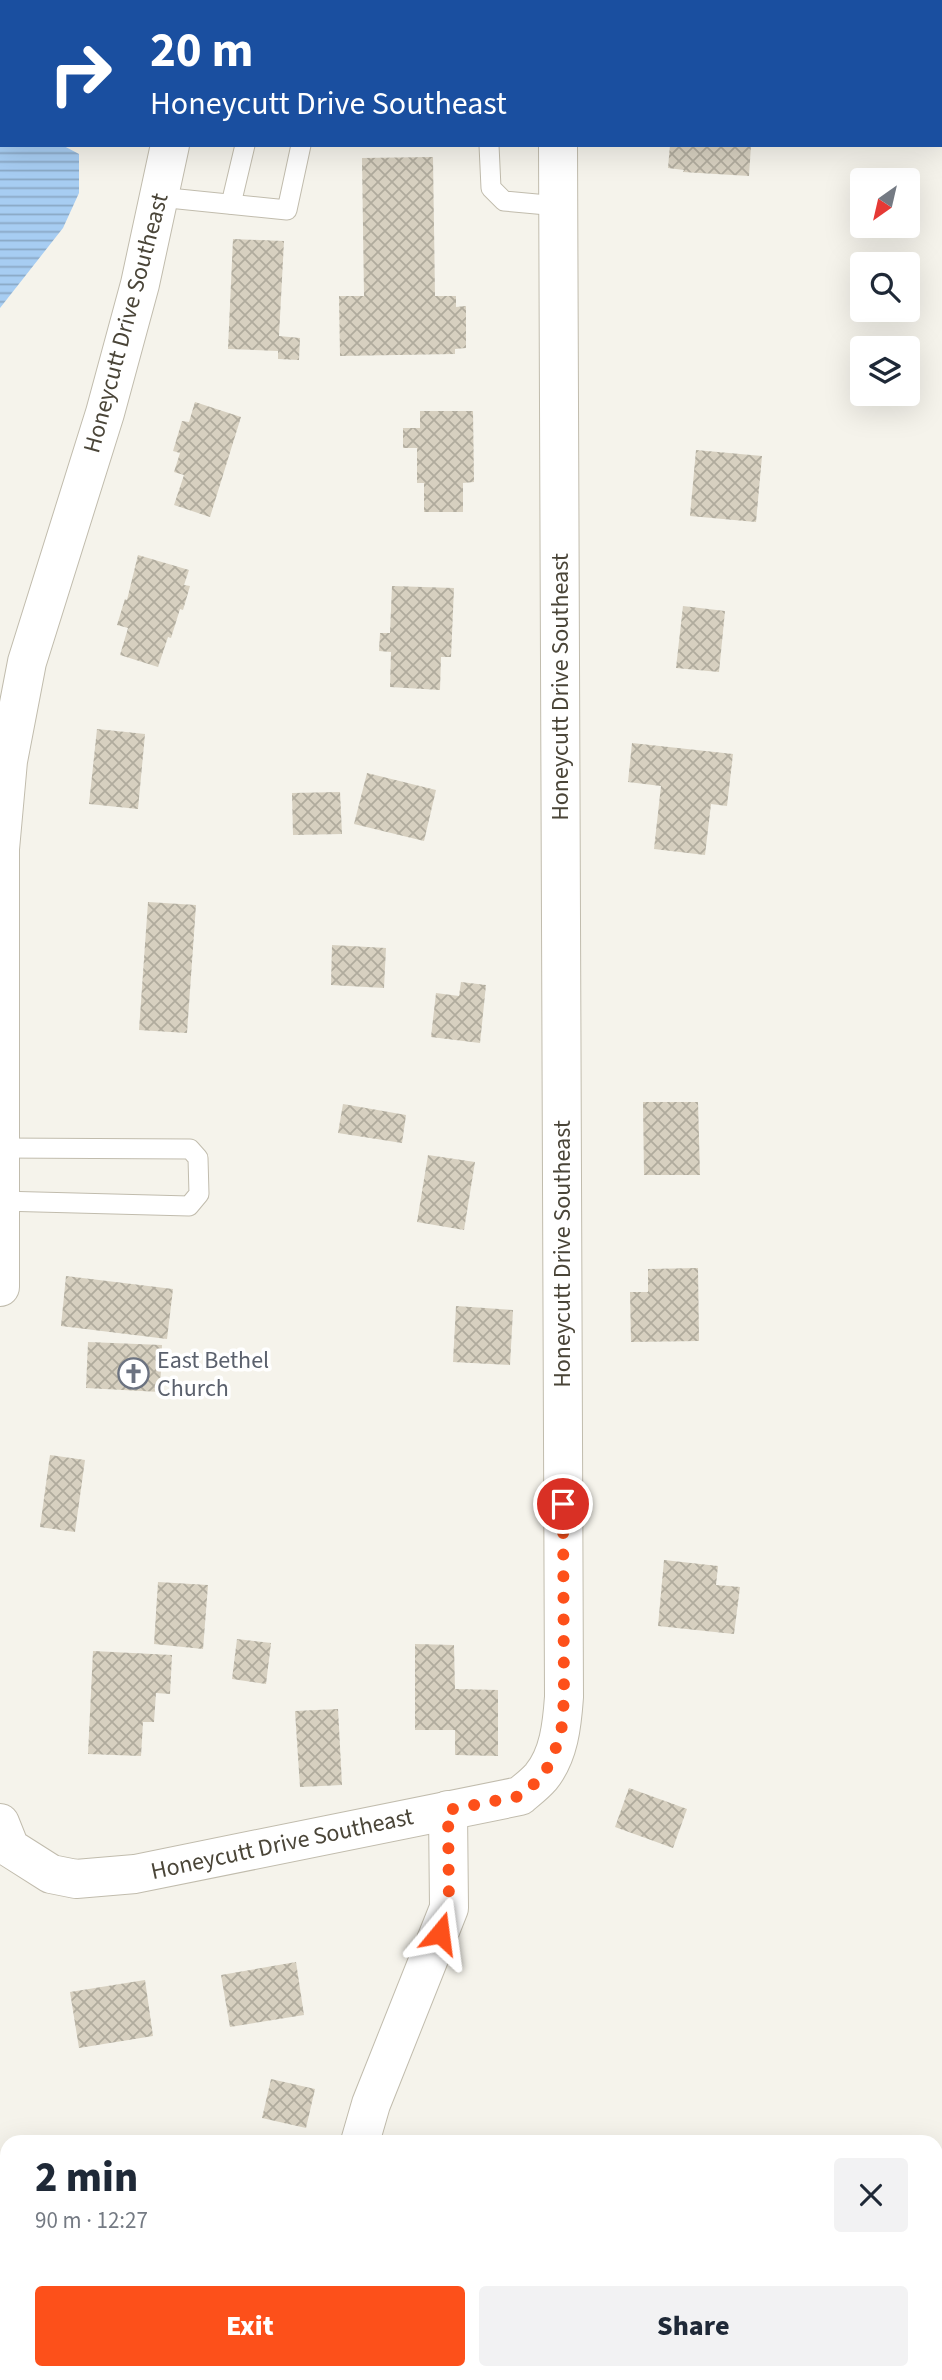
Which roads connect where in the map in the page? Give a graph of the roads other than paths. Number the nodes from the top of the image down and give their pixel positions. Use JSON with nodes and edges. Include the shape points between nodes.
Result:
{"nodes":[{"id":1,"x":170,"y":147,"type":"edge"},
{"id":2,"x":245,"y":147,"type":"edge"},
{"id":3,"x":301,"y":147,"type":"edge"},
{"id":4,"x":489,"y":147,"type":"edge"},
{"id":5,"x":558,"y":147,"type":"edge"},
{"id":6,"x":159,"y":197,"type":"junction"},
{"id":7,"x":232,"y":204,"type":"junction"},
{"id":8,"x":558,"y":206,"type":"junction"},
{"id":9,"x":0,"y":1148,"type":"edge"},
{"id":10,"x":0,"y":1201,"type":"edge"},
{"id":11,"x":0,"y":1287,"type":"edge"},
{"id":12,"x":448,"y":1810,"type":"junction"},
{"id":13,"x":0,"y":1823,"type":"edge"},
{"id":14,"x":362,"y":2135,"type":"edge"}],
"edges":[{"from":1,"to":6,"type":"street","name":"Honeycutt Drive Southeast"},
{"from":2,"to":7,"type":"lane"},
{"from":3,"to":7,"type":"lane","via":[[287,210]]},
{"from":4,"to":8,"type":"lane","via":[[491,188],[504,201]]},
{"from":5,"to":8,"type":"street","name":"Honeycutt Drive Southeast"},
{"from":6,"to":7,"type":"lane"},
{"from":6,"to":9,"type":"street","name":"Honeycutt Drive Southeast","via":[[141,284],[105,413],[27,662],[8,761],[1,849]]},
{"from":8,"to":12,"type":"street","name":"Honeycutt Drive Southeast","via":[[564,1698],[553,1758],[541,1778],[520,1796]]},
{"from":9,"to":10,"type":"street","name":"Honeycutt Drive Southeast"},
{"from":9,"to":10,"type":"lane","via":[[190,1149],[198,1158],[199,1194],[189,1206]]},
{"from":10,"to":11,"type":"street","name":"Honeycutt Drive Southeast"},
{"from":12,"to":13,"type":"street","name":"Honeycutt Drive Southeast","via":[[135,1874],[76,1880],[51,1874],[10,1848]]},
{"from":12,"to":14,"type":"street","via":[[449,1908]]}]}
